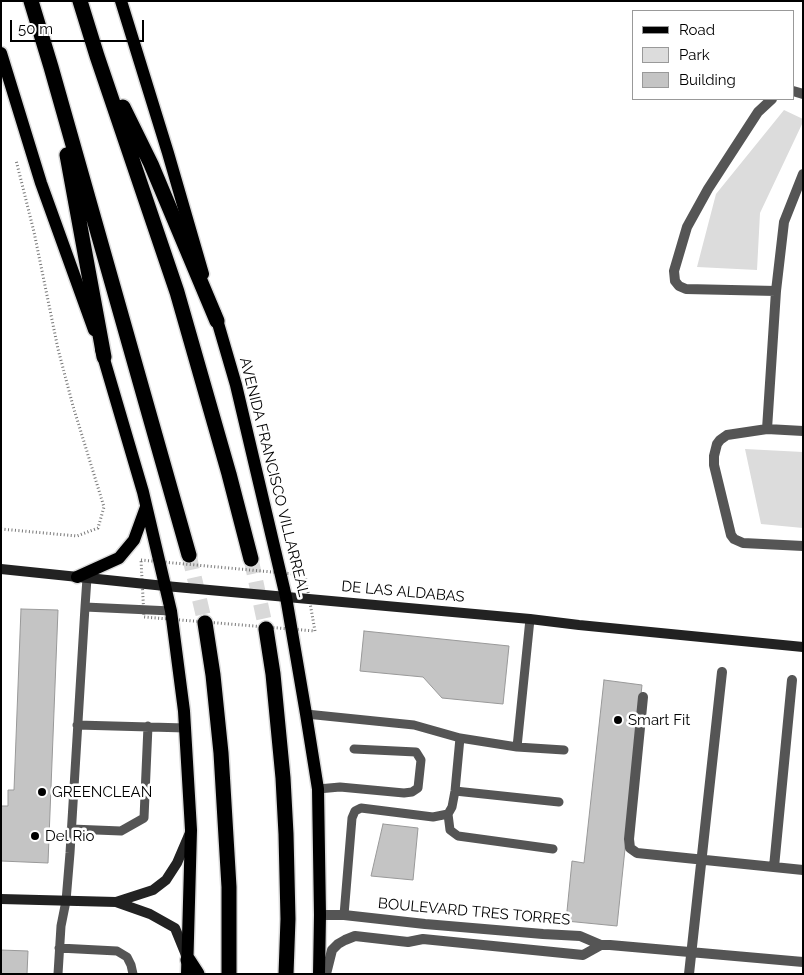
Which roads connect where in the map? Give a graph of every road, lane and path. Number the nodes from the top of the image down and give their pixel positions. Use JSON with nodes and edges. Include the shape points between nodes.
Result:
{"nodes":[{"id":1,"x":31,"y":1,"type":"edge"},
{"id":2,"x":80,"y":1,"type":"edge"},
{"id":3,"x":121,"y":1,"type":"edge"},
{"id":4,"x":1,"y":53,"type":"edge"},
{"id":5,"x":97,"y":56,"type":"junction"},
{"id":6,"x":51,"y":67,"type":"junction"},
{"id":7,"x":771,"y":100,"type":"edge"},
{"id":8,"x":16,"y":160,"type":"dead end"},
{"id":9,"x":803,"y":174,"type":"edge"},
{"id":10,"x":776,"y":291,"type":"junction"},
{"id":11,"x":217,"y":321,"type":"junction"},
{"id":12,"x":104,"y":357,"type":"junction"},
{"id":13,"x":767,"y":429,"type":"junction"},
{"id":14,"x":803,"y":431,"type":"edge"},
{"id":15,"x":146,"y":507,"type":"junction"},
{"id":16,"x":1,"y":529,"type":"edge"},
{"id":17,"x":803,"y":546,"type":"edge"},
{"id":18,"x":189,"y":554,"type":"tunnel mouth"},
{"id":19,"x":251,"y":559,"type":"tunnel mouth"},
{"id":20,"x":142,"y":560,"type":"dead end"},
{"id":21,"x":159,"y":562,"type":"junction"},
{"id":22,"x":1,"y":569,"type":"edge"},
{"id":23,"x":280,"y":572,"type":"junction"},
{"id":24,"x":305,"y":575,"type":"dead end"},
{"id":25,"x":82,"y":577,"type":"junction"},
{"id":26,"x":165,"y":586,"type":"junction"},
{"id":27,"x":286,"y":597,"type":"junction"},
{"id":28,"x":85,"y":607,"type":"junction"},
{"id":29,"x":171,"y":615,"type":"junction"},
{"id":30,"x":144,"y":617,"type":"dead end"},
{"id":31,"x":530,"y":619,"type":"junction"},
{"id":32,"x":205,"y":623,"type":"tunnel mouth"},
{"id":33,"x":266,"y":629,"type":"tunnel mouth"},
{"id":34,"x":292,"y":629,"type":"junction"},
{"id":35,"x":315,"y":631,"type":"dead end"},
{"id":36,"x":803,"y":647,"type":"edge"},
{"id":37,"x":722,"y":672,"type":"dead end"},
{"id":38,"x":792,"y":680,"type":"dead end"},
{"id":39,"x":644,"y":697,"type":"dead end"},
{"id":40,"x":306,"y":714,"type":"junction"},
{"id":41,"x":77,"y":725,"type":"junction"},
{"id":42,"x":148,"y":726,"type":"junction"},
{"id":43,"x":186,"y":728,"type":"junction"},
{"id":44,"x":460,"y":738,"type":"junction"},
{"id":45,"x":517,"y":747,"type":"junction"},
{"id":46,"x":354,"y":749,"type":"dead end"},
{"id":47,"x":564,"y":750,"type":"dead end"},
{"id":48,"x":318,"y":790,"type":"junction"},
{"id":49,"x":455,"y":791,"type":"junction"},
{"id":50,"x":559,"y":802,"type":"dead end"},
{"id":51,"x":448,"y":814,"type":"junction"},
{"id":52,"x":71,"y":829,"type":"junction"},
{"id":53,"x":191,"y":830,"type":"junction"},
{"id":54,"x":552,"y":849,"type":"dead end"},
{"id":55,"x":702,"y":860,"type":"junction"},
{"id":56,"x":774,"y":867,"type":"junction"},
{"id":57,"x":803,"y":870,"type":"edge"},
{"id":58,"x":1,"y":899,"type":"edge"},
{"id":59,"x":66,"y":900,"type":"junction"},
{"id":60,"x":116,"y":902,"type":"junction"},
{"id":61,"x":320,"y":915,"type":"junction"},
{"id":62,"x":344,"y":915,"type":"junction"},
{"id":63,"x":425,"y":924,"type":"junction"},
{"id":64,"x":423,"y":939,"type":"junction"},
{"id":65,"x":600,"y":946,"type":"junction"},
{"id":66,"x":59,"y":948,"type":"junction"},
{"id":67,"x":692,"y":952,"type":"junction"},
{"id":68,"x":803,"y":962,"type":"edge"},
{"id":69,"x":188,"y":967,"type":"edge"},
{"id":70,"x":58,"y":974,"type":"edge"},
{"id":71,"x":133,"y":974,"type":"edge"},
{"id":72,"x":197,"y":974,"type":"edge"},
{"id":73,"x":229,"y":974,"type":"edge"},
{"id":74,"x":286,"y":974,"type":"edge"},
{"id":75,"x":319,"y":974,"type":"edge"},
{"id":76,"x":326,"y":974,"type":"edge"},
{"id":77,"x":690,"y":974,"type":"edge"}],
"edges":[{"from":1,"to":6,"type":"highway"},
{"from":2,"to":5,"type":"highway"},
{"from":3,"to":11,"type":"main road","name":"AVENIDA FRANCISCO VILLARREAL"},
{"from":4,"to":12,"type":"main road","via":[[42,183]]},
{"from":5,"to":11,"type":"highway","via":[[151,164]]},
{"from":5,"to":19,"type":"highway","via":[[177,292]]},
{"from":6,"to":12,"type":"highway"},
{"from":6,"to":18,"type":"highway"},
{"from":7,"to":10,"type":"street","via":[[758,112],[708,189],[688,227],[674,272],[675,281],[686,289]]},
{"from":8,"to":16,"type":"path","via":[[72,406],[104,507],[98,528],[77,536]]},
{"from":9,"to":10,"type":"street","via":[[784,222]]},
{"from":10,"to":13,"type":"street"},
{"from":11,"to":23,"type":"main road","name":"AVENIDA FRANCISCO VILLARREAL","via":[[236,385]]},
{"from":12,"to":15,"type":"main road"},
{"from":13,"to":14,"type":"street"},
{"from":13,"to":17,"type":"street","via":[[727,436],[717,444],[714,465],[731,535],[743,543]]},
{"from":15,"to":21,"type":"main road"},
{"from":15,"to":25,"type":"main road","via":[[134,540],[119,558]]},
{"from":20,"to":21,"type":"path"},
{"from":21,"to":23,"type":"path"},
{"from":21,"to":26,"type":"main road"},
{"from":22,"to":25,"type":"street","name":"DE LAS ALDABAS"},
{"from":23,"to":24,"type":"path"},
{"from":23,"to":27,"type":"main road","name":"AVENIDA FRANCISCO VILLARREAL"},
{"from":25,"to":26,"type":"street","name":"DE LAS ALDABAS"},
{"from":25,"to":28,"type":"lane"},
{"from":26,"to":27,"type":"street","name":"DE LAS ALDABAS"},
{"from":26,"to":29,"type":"main road"},
{"from":27,"to":31,"type":"street","name":"DE LAS ALDABAS"},
{"from":27,"to":34,"type":"main road","name":"AVENIDA FRANCISCO VILLARREAL"},
{"from":28,"to":29,"type":"lane"},
{"from":28,"to":41,"type":"lane"},
{"from":29,"to":30,"type":"path"},
{"from":29,"to":34,"type":"path"},
{"from":29,"to":43,"type":"main road"},
{"from":31,"to":36,"type":"street","name":"DE LAS ALDABAS"},
{"from":31,"to":45,"type":"lane"},
{"from":32,"to":73,"type":"highway","via":[[221,752],[229,887]]},
{"from":33,"to":74,"type":"highway","via":[[286,824]]},
{"from":34,"to":35,"type":"path"},
{"from":34,"to":40,"type":"main road","name":"AVENIDA FRANCISCO VILLARREAL"},
{"from":37,"to":55,"type":"street"},
{"from":38,"to":56,"type":"street"},
{"from":39,"to":55,"type":"street","via":[[630,848],[637,853]]},
{"from":40,"to":44,"type":"lane","via":[[414,725]]},
{"from":40,"to":48,"type":"main road","name":"AVENIDA FRANCISCO VILLARREAL"},
{"from":41,"to":42,"type":"lane"},
{"from":41,"to":52,"type":"lane"},
{"from":42,"to":43,"type":"lane"},
{"from":42,"to":52,"type":"lane","via":[[144,818],[120,831]]},
{"from":43,"to":53,"type":"main road"},
{"from":44,"to":45,"type":"lane"},
{"from":44,"to":49,"type":"lane"},
{"from":45,"to":47,"type":"lane"},
{"from":46,"to":48,"type":"lane","via":[[416,752],[421,760],[418,788],[404,793],[340,787]]},
{"from":48,"to":61,"type":"main road","name":"AVENIDA FRANCISCO VILLARREAL"},
{"from":49,"to":50,"type":"lane"},
{"from":49,"to":51,"type":"lane"},
{"from":51,"to":54,"type":"lane","via":[[450,830],[458,836]]},
{"from":51,"to":62,"type":"lane","via":[[433,817],[361,808],[355,811]]},
{"from":52,"to":59,"type":"lane"},
{"from":53,"to":60,"type":"street","via":[[166,880],[153,890]]},
{"from":53,"to":69,"type":"main road"},
{"from":55,"to":56,"type":"street"},
{"from":55,"to":67,"type":"street"},
{"from":56,"to":57,"type":"street"},
{"from":58,"to":59,"type":"street"},
{"from":59,"to":60,"type":"street"},
{"from":59,"to":66,"type":"lane"},
{"from":60,"to":69,"type":"street","via":[[150,914],[175,928]]},
{"from":61,"to":62,"type":"street","name":"BOULEVARD TRES TORRES"},
{"from":61,"to":75,"type":"main road","name":"AVENIDA FRANCISCO VILLARREAL"},
{"from":62,"to":63,"type":"street","name":"BOULEVARD TRES TORRES"},
{"from":63,"to":64,"type":"street"},
{"from":63,"to":65,"type":"street","name":"BOULEVARD TRES TORRES","via":[[580,936]]},
{"from":64,"to":65,"type":"street","via":[[583,955]]},
{"from":64,"to":76,"type":"street","via":[[408,942],[355,936],[332,950]]},
{"from":65,"to":67,"type":"street","name":"BOULEVARD TRES TORRES"},
{"from":66,"to":70,"type":"lane"},
{"from":66,"to":71,"type":"lane","via":[[117,951],[127,957]]},
{"from":67,"to":68,"type":"street","name":"BOULEVARD TRES TORRES"},
{"from":67,"to":77,"type":"street"},
{"from":69,"to":72,"type":"highway"}]}
